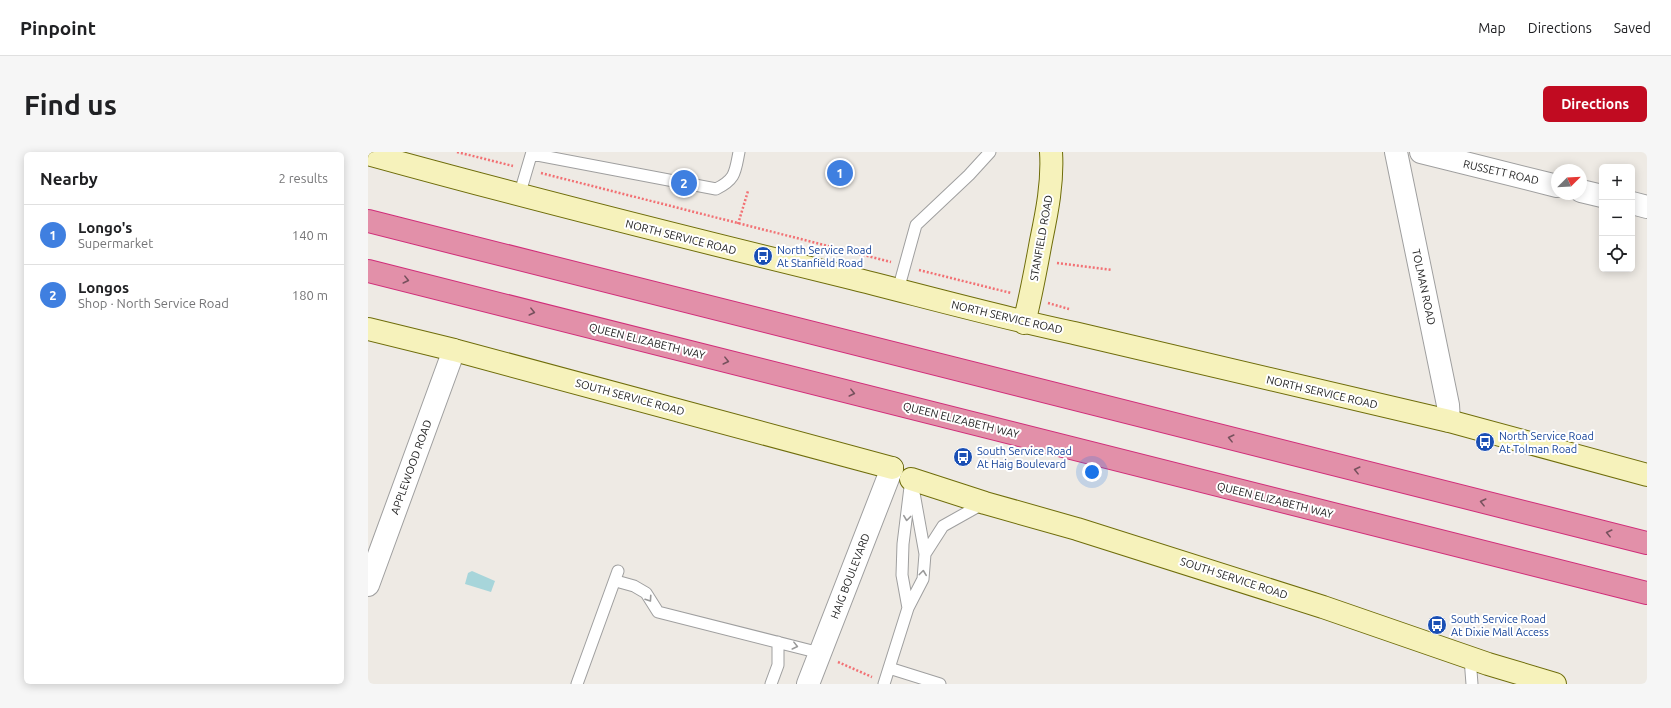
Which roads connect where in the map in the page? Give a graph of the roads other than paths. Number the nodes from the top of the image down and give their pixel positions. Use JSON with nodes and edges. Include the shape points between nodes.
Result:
{"nodes":[{"id":1,"x":739,"y":152,"type":"edge"},
{"id":2,"x":990,"y":152,"type":"edge"},
{"id":3,"x":1051,"y":152,"type":"edge"},
{"id":4,"x":1396,"y":152,"type":"edge"},
{"id":5,"x":1421,"y":152,"type":"edge"},
{"id":6,"x":532,"y":153,"type":"edge"},
{"id":7,"x":368,"y":154,"type":"edge"},
{"id":8,"x":1464,"y":157,"type":"edge"},
{"id":9,"x":1551,"y":184,"type":"edge"},
{"id":10,"x":1587,"y":192,"type":"edge"},
{"id":11,"x":1599,"y":195,"type":"edge"},
{"id":12,"x":519,"y":196,"type":"junction"},
{"id":13,"x":1635,"y":204,"type":"edge"},
{"id":14,"x":1647,"y":207,"type":"edge"},
{"id":15,"x":368,"y":221,"type":"edge"},
{"id":16,"x":368,"y":271,"type":"edge"},
{"id":17,"x":898,"y":290,"type":"junction"},
{"id":18,"x":1024,"y":322,"type":"junction"},
{"id":19,"x":368,"y":329,"type":"edge"},
{"id":20,"x":454,"y":350,"type":"junction"},
{"id":21,"x":1448,"y":422,"type":"junction"},
{"id":22,"x":892,"y":468,"type":"junction"},
{"id":23,"x":1647,"y":476,"type":"edge"},
{"id":24,"x":912,"y":479,"type":"junction"},
{"id":25,"x":985,"y":503,"type":"junction"},
{"id":26,"x":1647,"y":543,"type":"edge"},
{"id":27,"x":925,"y":554,"type":"junction"},
{"id":28,"x":368,"y":585,"type":"edge"},
{"id":29,"x":1647,"y":593,"type":"edge"},
{"id":30,"x":908,"y":608,"type":"junction"},
{"id":31,"x":778,"y":642,"type":"junction"},
{"id":32,"x":820,"y":652,"type":"junction"},
{"id":33,"x":1470,"y":658,"type":"junction"},
{"id":34,"x":889,"y":668,"type":"junction"},
{"id":35,"x":1517,"y":679,"type":"edge"},
{"id":36,"x":884,"y":683,"type":"edge"},
{"id":37,"x":577,"y":684,"type":"edge"},
{"id":38,"x":771,"y":684,"type":"edge"},
{"id":39,"x":808,"y":684,"type":"edge"},
{"id":40,"x":940,"y":684,"type":"edge"},
{"id":41,"x":1472,"y":684,"type":"edge"},
{"id":42,"x":1555,"y":684,"type":"edge"}],
"edges":[{"from":1,"to":6,"type":"lane","via":[[735,172],[728,183],[716,189]]},
{"from":2,"to":17,"type":"lane","via":[[916,224]]},
{"from":3,"to":18,"type":"main road","name":"STANFIELD ROAD","via":[[1048,203]]},
{"from":4,"to":21,"type":"street","name":"TOLMAN ROAD","via":[[1448,405]]},
{"from":5,"to":8,"type":"street","name":"RUSSETT ROAD"},
{"from":6,"to":12,"type":"lane"},
{"from":7,"to":12,"type":"main road","name":"NORTH SERVICE ROAD"},
{"from":8,"to":9,"type":"street","name":"RUSSETT ROAD"},
{"from":10,"to":11,"type":"street"},
{"from":12,"to":17,"type":"main road","name":"NORTH SERVICE ROAD"},
{"from":13,"to":14,"type":"street"},
{"from":26,"to":15,"type":"highway","one_way":true},
{"from":16,"to":29,"type":"highway","name":"QUEEN ELIZABETH WAY","one_way":true},
{"from":17,"to":18,"type":"main road","name":"NORTH SERVICE ROAD"},
{"from":18,"to":21,"type":"main road","name":"NORTH SERVICE ROAD"},
{"from":19,"to":20,"type":"main road","name":"SOUTH SERVICE ROAD"},
{"from":20,"to":22,"type":"main road","name":"SOUTH SERVICE ROAD"},
{"from":20,"to":28,"type":"street","name":"APPLEWOOD ROAD"},
{"from":21,"to":23,"type":"main road","name":"NORTH SERVICE ROAD"},
{"from":22,"to":24,"type":"lane"},
{"from":22,"to":32,"type":"street","name":"HAIG BOULEVARD"},
{"from":24,"to":25,"type":"main road","name":"SOUTH SERVICE ROAD"},
{"from":24,"to":27,"type":"lane"},
{"from":24,"to":30,"type":"lane","one_way":true,"via":[[903,544],[902,575]]},
{"from":25,"to":27,"type":"lane","via":[[943,526]]},
{"from":25,"to":33,"type":"main road","name":"SOUTH SERVICE ROAD","via":[[1323,606]]},
{"from":30,"to":27,"type":"lane","one_way":true,"via":[[923,579]]},
{"from":30,"to":34,"type":"lane"},
{"from":31,"to":32,"type":"lane","one_way":true},
{"from":37,"to":31,"type":"lane","one_way":true,"via":[[617,576],[646,593],[658,612]]},
{"from":31,"to":38,"type":"lane","via":[[778,665]]},
{"from":32,"to":39,"type":"street","name":"HAIG BOULEVARD"},
{"from":33,"to":35,"type":"main road","name":"SOUTH SERVICE ROAD"},
{"from":33,"to":41,"type":"lane"},
{"from":34,"to":36,"type":"lane"},
{"from":34,"to":40,"type":"lane"},
{"from":35,"to":42,"type":"main road","name":"SOUTH SERVICE ROAD"}]}
